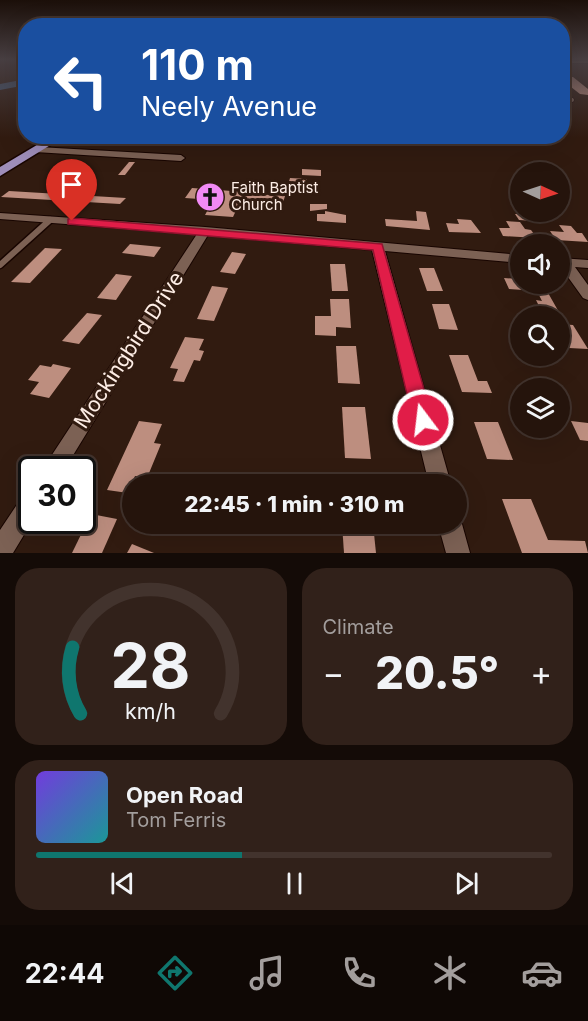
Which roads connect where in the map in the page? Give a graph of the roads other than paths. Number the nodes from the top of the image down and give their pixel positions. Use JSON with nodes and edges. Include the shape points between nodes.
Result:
{"nodes":[{"id":1,"x":47,"y":144,"type":"edge"},
{"id":2,"x":38,"y":150,"type":"junction"},
{"id":3,"x":181,"y":158,"type":"dead end"},
{"id":4,"x":0,"y":172,"type":"edge"},
{"id":5,"x":0,"y":216,"type":"edge"},
{"id":6,"x":50,"y":220,"type":"junction"},
{"id":7,"x":205,"y":231,"type":"junction"},
{"id":8,"x":378,"y":247,"type":"junction"},
{"id":9,"x":510,"y":258,"type":"edge"},
{"id":10,"x":570,"y":263,"type":"edge"},
{"id":11,"x":588,"y":264,"type":"edge"},
{"id":12,"x":0,"y":265,"type":"edge"},
{"id":13,"x":570,"y":272,"type":"edge"},
{"id":14,"x":588,"y":295,"type":"edge"},
{"id":15,"x":61,"y":456,"type":"edge"},
{"id":16,"x":437,"y":474,"type":"edge"},
{"id":17,"x":18,"y":523,"type":"edge"},
{"id":18,"x":453,"y":534,"type":"edge"},
{"id":19,"x":0,"y":551,"type":"edge"},
{"id":20,"x":458,"y":553,"type":"edge"}],
"edges":[{"from":1,"to":2,"type":"main road"},
{"from":2,"to":3,"type":"street"},
{"from":2,"to":4,"type":"main road"},
{"from":5,"to":6,"type":"street"},
{"from":6,"to":7,"type":"street"},
{"from":6,"to":12,"type":"lane"},
{"from":7,"to":8,"type":"street"},
{"from":7,"to":15,"type":"street","name":"Mockingbird Drive"},
{"from":8,"to":9,"type":"street"},
{"from":8,"to":16,"type":"street"},
{"from":10,"to":11,"type":"street"},
{"from":13,"to":14,"type":"street"},
{"from":17,"to":19,"type":"street"},
{"from":18,"to":20,"type":"street"}]}
